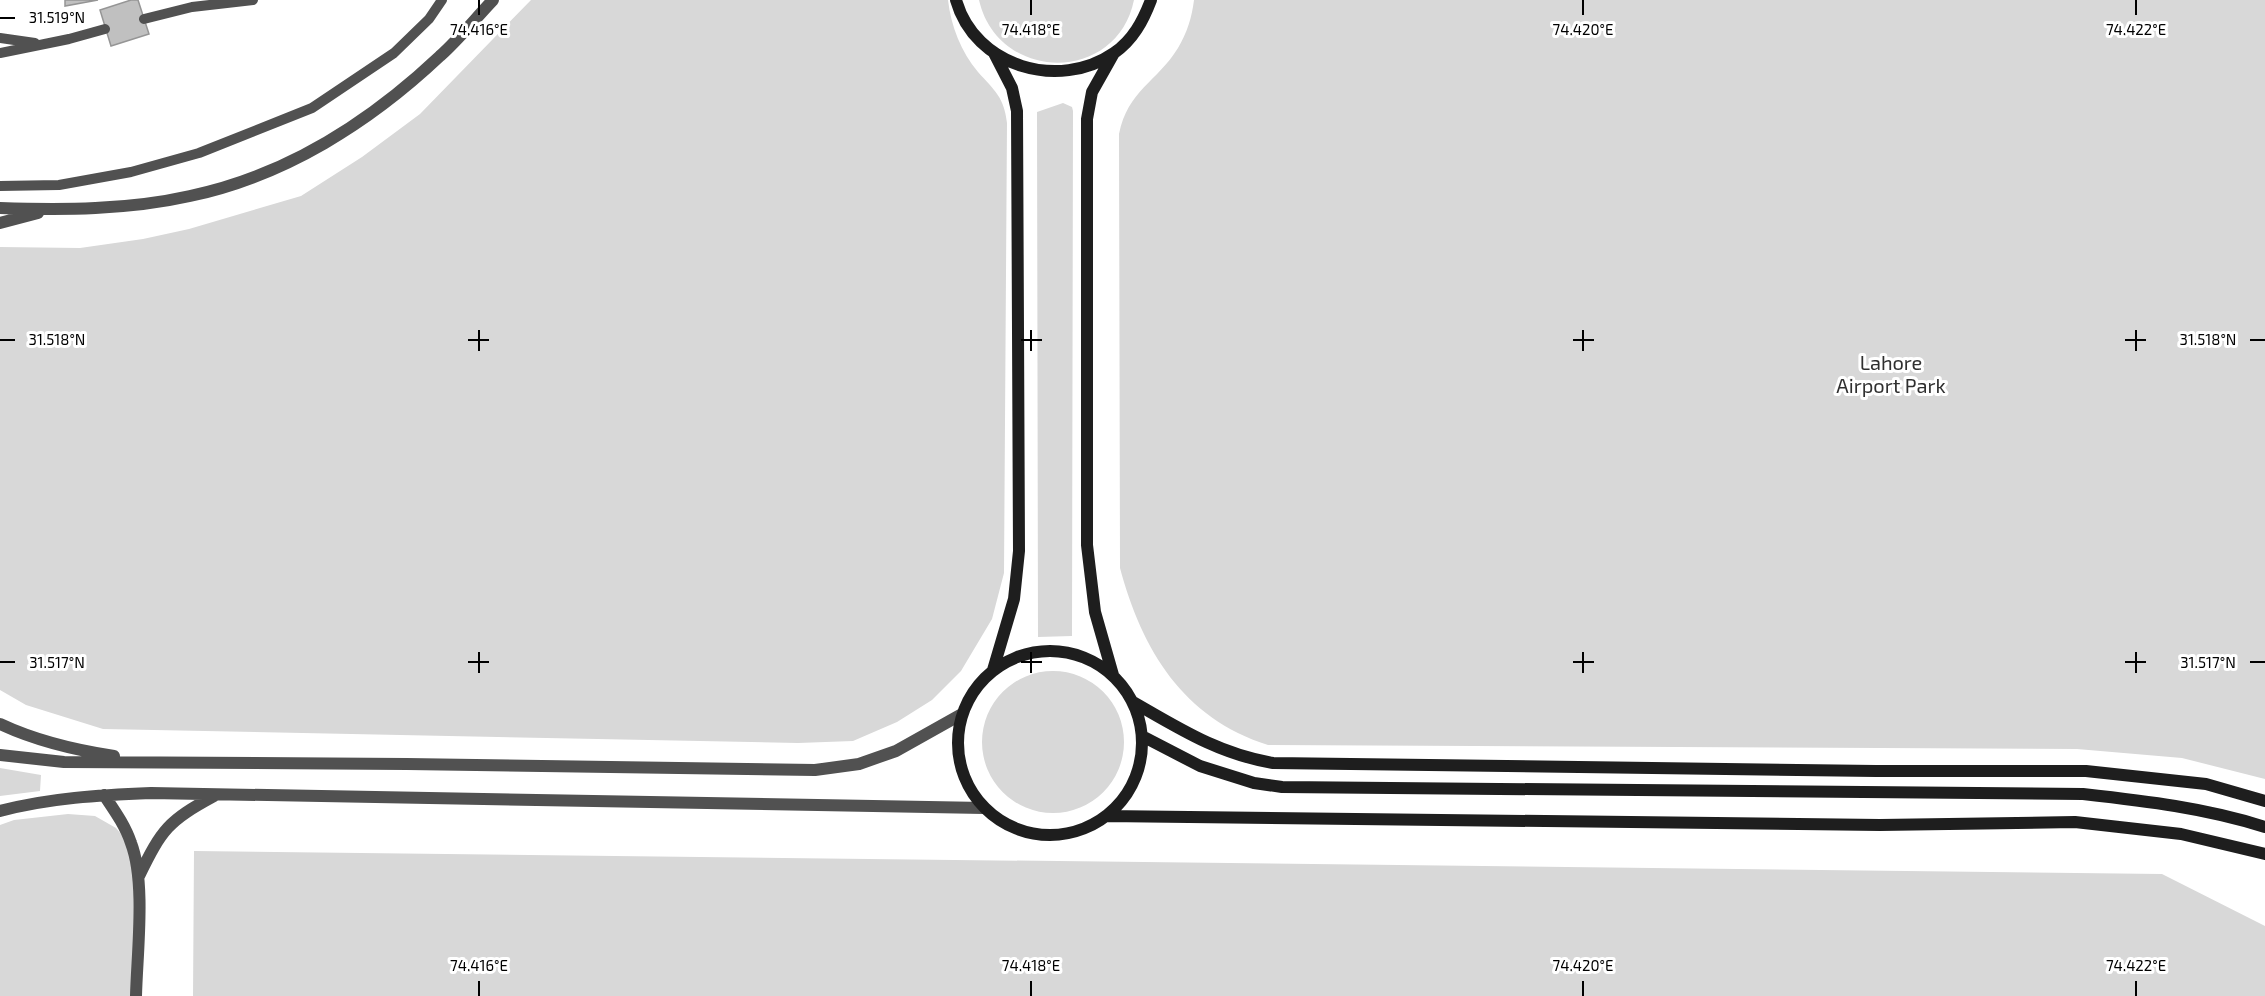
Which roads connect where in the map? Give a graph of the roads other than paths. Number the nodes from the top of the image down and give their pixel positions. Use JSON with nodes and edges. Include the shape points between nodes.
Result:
{"nodes":[{"id":1,"x":210,"y":0,"type":"edge"},
{"id":2,"x":253,"y":0,"type":"edge"},
{"id":3,"x":442,"y":0,"type":"edge"},
{"id":4,"x":493,"y":0,"type":"edge"},
{"id":5,"x":956,"y":0,"type":"edge"},
{"id":6,"x":1151,"y":0,"type":"edge"},
{"id":7,"x":192,"y":7,"type":"junction"},
{"id":8,"x":144,"y":19,"type":"dead end"},
{"id":9,"x":105,"y":28,"type":"dead end"},
{"id":10,"x":0,"y":38,"type":"edge"},
{"id":11,"x":45,"y":44,"type":"junction"},
{"id":12,"x":0,"y":53,"type":"edge"},
{"id":13,"x":994,"y":53,"type":"junction"},
{"id":14,"x":1114,"y":53,"type":"junction"},
{"id":15,"x":0,"y":186,"type":"edge"},
{"id":16,"x":0,"y":208,"type":"edge"},
{"id":17,"x":51,"y":209,"type":"junction"},
{"id":18,"x":0,"y":223,"type":"edge"},
{"id":19,"x":993,"y":670,"type":"junction"},
{"id":20,"x":1113,"y":675,"type":"junction"},
{"id":21,"x":1133,"y":702,"type":"junction"},
{"id":22,"x":962,"y":714,"type":"junction"},
{"id":23,"x":0,"y":724,"type":"edge"},
{"id":24,"x":1142,"y":736,"type":"junction"},
{"id":25,"x":0,"y":755,"type":"edge"},
{"id":26,"x":151,"y":763,"type":"junction"},
{"id":27,"x":104,"y":795,"type":"junction"},
{"id":28,"x":216,"y":795,"type":"junction"},
{"id":29,"x":2265,"y":801,"type":"edge"},
{"id":30,"x":984,"y":808,"type":"junction"},
{"id":31,"x":0,"y":811,"type":"edge"},
{"id":32,"x":1106,"y":816,"type":"junction"},
{"id":33,"x":2265,"y":827,"type":"edge"},
{"id":34,"x":2265,"y":854,"type":"edge"},
{"id":35,"x":139,"y":876,"type":"junction"},
{"id":36,"x":136,"y":996,"type":"edge"}],
"edges":[{"from":1,"to":7,"type":"lane"},
{"from":2,"to":7,"type":"lane"},
{"from":3,"to":15,"type":"lane","via":[[429,19],[394,53],[312,108],[199,153],[131,172],[59,185]]},
{"from":4,"to":17,"type":"street","via":[[440,56],[373,111],[292,161],[229,186],[189,196],[135,205]]},
{"from":5,"to":13,"type":"street","via":[[967,26]]},
{"from":6,"to":14,"type":"street","via":[[1138,27]]},
{"from":7,"to":8,"type":"lane"},
{"from":9,"to":11,"type":"lane"},
{"from":10,"to":11,"type":"lane"},
{"from":11,"to":12,"type":"lane"},
{"from":13,"to":14,"type":"street","via":[[1024,67],[1059,72],[1094,65]]},
{"from":13,"to":19,"type":"street","via":[[1012,88],[1017,111],[1019,551],[1014,599]]},
{"from":14,"to":20,"type":"street","via":[[1092,92],[1087,119],[1087,545],[1095,612]]},
{"from":16,"to":17,"type":"street"},
{"from":17,"to":18,"type":"street"},
{"from":19,"to":20,"type":"street","via":[[1016,657],[1041,651],[1067,652],[1092,660]]},
{"from":19,"to":22,"type":"street","via":[[974,690]]},
{"from":20,"to":21,"type":"street"},
{"from":21,"to":24,"type":"street"},
{"from":21,"to":29,"type":"street","via":[[1205,743],[1231,754],[1273,763],[2086,771],[2206,784]]},
{"from":22,"to":26,"type":"street","via":[[896,751],[860,764],[815,770]]},
{"from":22,"to":30,"type":"street","via":[[957,742],[962,771]]},
{"from":23,"to":26,"type":"street","via":[[72,750]]},
{"from":24,"to":32,"type":"street","via":[[1134,780]]},
{"from":24,"to":33,"type":"street","via":[[1200,766],[1254,783],[1282,787],[2083,794],[2155,803]]},
{"from":25,"to":26,"type":"street","via":[[64,762]]},
{"from":27,"to":28,"type":"street"},
{"from":27,"to":31,"type":"street"},
{"from":27,"to":35,"type":"street","via":[[123,823]]},
{"from":28,"to":30,"type":"street"},
{"from":28,"to":35,"type":"street","via":[[167,827]]},
{"from":30,"to":32,"type":"street","via":[[1022,830],[1044,834],[1087,827]]},
{"from":32,"to":34,"type":"street","via":[[1880,825],[2075,822],[2181,834]]},
{"from":35,"to":36,"type":"street"}]}
